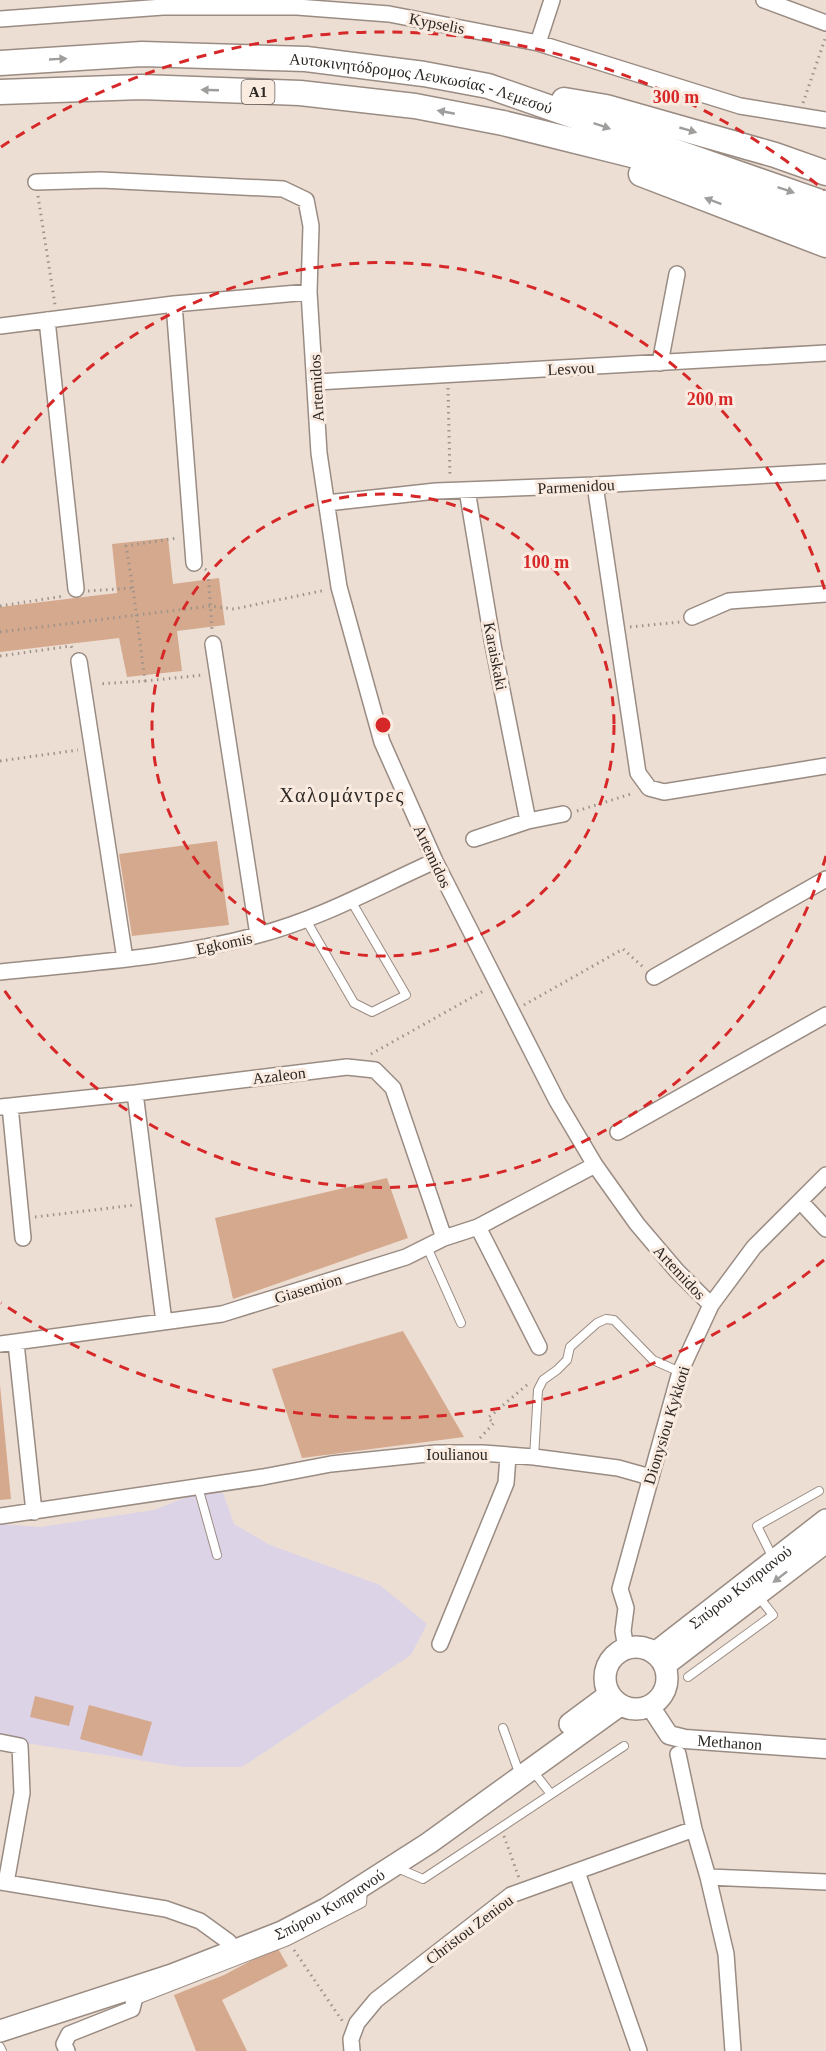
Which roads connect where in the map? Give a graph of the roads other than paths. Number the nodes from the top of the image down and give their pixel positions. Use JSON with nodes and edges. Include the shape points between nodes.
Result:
{"nodes":[{"id":1,"x":552,"y":0,"type":"edge"},
{"id":2,"x":764,"y":0,"type":"edge"},
{"id":3,"x":163,"y":4,"type":"edge"},
{"id":4,"x":0,"y":19,"type":"edge"},
{"id":5,"x":826,"y":23,"type":"edge"},
{"id":6,"x":538,"y":43,"type":"junction"},
{"id":7,"x":0,"y":63,"type":"edge"},
{"id":8,"x":488,"y":86,"type":"junction"},
{"id":9,"x":0,"y":92,"type":"edge"},
{"id":10,"x":826,"y":120,"type":"edge"},
{"id":11,"x":503,"y":123,"type":"junction"},
{"id":12,"x":826,"y":173,"type":"edge"},
{"id":13,"x":36,"y":182,"type":"road end"},
{"id":14,"x":826,"y":204,"type":"edge"},
{"id":15,"x":826,"y":224,"type":"edge"},
{"id":16,"x":826,"y":245,"type":"edge"},
{"id":17,"x":677,"y":274,"type":"dead end"},
{"id":18,"x":309,"y":291,"type":"junction"},
{"id":19,"x":174,"y":304,"type":"junction"},
{"id":20,"x":52,"y":319,"type":"junction"},
{"id":21,"x":0,"y":326,"type":"edge"},
{"id":22,"x":826,"y":353,"type":"edge"},
{"id":23,"x":660,"y":363,"type":"junction"},
{"id":24,"x":316,"y":382,"type":"junction"},
{"id":25,"x":826,"y":472,"type":"edge"},
{"id":26,"x":595,"y":485,"type":"junction"},
{"id":27,"x":466,"y":490,"type":"junction"},
{"id":28,"x":327,"y":502,"type":"junction"},
{"id":29,"x":194,"y":563,"type":"road end"},
{"id":30,"x":76,"y":589,"type":"road end"},
{"id":31,"x":826,"y":594,"type":"edge"},
{"id":32,"x":692,"y":617,"type":"road end"},
{"id":33,"x":213,"y":644,"type":"road end"},
{"id":34,"x":79,"y":661,"type":"road end"},
{"id":35,"x":826,"y":766,"type":"edge"},
{"id":36,"x":565,"y":814,"type":"road end"},
{"id":37,"x":528,"y":821,"type":"junction"},
{"id":38,"x":474,"y":839,"type":"dead end"},
{"id":39,"x":435,"y":861,"type":"junction"},
{"id":40,"x":826,"y":879,"type":"edge"},
{"id":41,"x":351,"y":900,"type":"junction"},
{"id":42,"x":306,"y":920,"type":"junction"},
{"id":43,"x":258,"y":935,"type":"junction"},
{"id":44,"x":125,"y":959,"type":"junction"},
{"id":45,"x":0,"y":972,"type":"edge"},
{"id":46,"x":654,"y":977,"type":"road end"},
{"id":47,"x":826,"y":1016,"type":"edge"},
{"id":48,"x":135,"y":1093,"type":"junction"},
{"id":49,"x":5,"y":1106,"type":"edge"},
{"id":50,"x":618,"y":1132,"type":"dead end"},
{"id":51,"x":595,"y":1165,"type":"junction"},
{"id":52,"x":826,"y":1175,"type":"edge"},
{"id":53,"x":800,"y":1201,"type":"junction"},
{"id":54,"x":478,"y":1227,"type":"junction"},
{"id":55,"x":826,"y":1229,"type":"edge"},
{"id":56,"x":444,"y":1238,"type":"junction"},
{"id":57,"x":23,"y":1239,"type":"dead end"},
{"id":58,"x":426,"y":1247,"type":"junction"},
{"id":59,"x":711,"y":1305,"type":"junction"},
{"id":60,"x":164,"y":1322,"type":"junction"},
{"id":61,"x":461,"y":1323,"type":"dead end"},
{"id":62,"x":16,"y":1343,"type":"junction"},
{"id":63,"x":0,"y":1344,"type":"edge"},
{"id":64,"x":538,"y":1347,"type":"dead end"},
{"id":65,"x":680,"y":1372,"type":"junction"},
{"id":66,"x":508,"y":1456,"type":"junction"},
{"id":67,"x":534,"y":1457,"type":"junction"},
{"id":68,"x":650,"y":1477,"type":"junction"},
{"id":69,"x":198,"y":1487,"type":"junction"},
{"id":70,"x":819,"y":1491,"type":"dead end"},
{"id":71,"x":34,"y":1512,"type":"junction"},
{"id":72,"x":0,"y":1516,"type":"edge"},
{"id":73,"x":826,"y":1520,"type":"edge"},
{"id":74,"x":826,"y":1542,"type":"edge"},
{"id":75,"x":217,"y":1555,"type":"dead end"},
{"id":76,"x":774,"y":1560,"type":"junction"},
{"id":77,"x":757,"y":1595,"type":"junction"},
{"id":78,"x":440,"y":1644,"type":"dead end"},
{"id":79,"x":626,"y":1648,"type":"junction"},
{"id":80,"x":660,"y":1659,"type":"junction"},
{"id":81,"x":688,"y":1677,"type":"dead end"},
{"id":82,"x":614,"y":1700,"type":"junction"},
{"id":83,"x":650,"y":1706,"type":"junction"},
{"id":84,"x":503,"y":1728,"type":"dead end"},
{"id":85,"x":0,"y":1742,"type":"edge"},
{"id":86,"x":624,"y":1746,"type":"dead end"},
{"id":87,"x":826,"y":1749,"type":"edge"},
{"id":88,"x":678,"y":1754,"type":"dead end"},
{"id":89,"x":524,"y":1768,"type":"junction"},
{"id":90,"x":551,"y":1794,"type":"junction"},
{"id":91,"x":694,"y":1829,"type":"junction"},
{"id":92,"x":392,"y":1866,"type":"junction"},
{"id":93,"x":577,"y":1872,"type":"junction"},
{"id":94,"x":708,"y":1877,"type":"junction"},
{"id":95,"x":3,"y":1882,"type":"edge"},
{"id":96,"x":826,"y":1882,"type":"edge"},
{"id":97,"x":363,"y":1885,"type":"junction"},
{"id":98,"x":229,"y":1942,"type":"junction"},
{"id":99,"x":130,"y":1995,"type":"junction"},
{"id":100,"x":0,"y":2020,"type":"edge"},
{"id":101,"x":0,"y":2031,"type":"edge"},
{"id":102,"x":67,"y":2051,"type":"edge"},
{"id":103,"x":352,"y":2051,"type":"edge"},
{"id":104,"x":639,"y":2051,"type":"edge"},
{"id":105,"x":733,"y":2051,"type":"edge"}],
"edges":[{"from":1,"to":6,"type":"street"},
{"from":2,"to":5,"type":"street"},
{"from":3,"to":4,"type":"street","name":"Kypselis"},
{"from":3,"to":6,"type":"street","name":"Kypselis","via":[[389,14]]},
{"from":6,"to":10,"type":"street","name":"Kypselis","via":[[740,106]]},
{"from":7,"to":8,"type":"highway","name":"Αυτοκινητόδρομος Λευκωσίας - Λεμεσού","number":"A1","one_way":true,"via":[[142,54],[306,59]]},
{"from":8,"to":12,"type":"highway","one_way":true,"via":[[606,107]]},
{"from":8,"to":14,"type":"highway","name":"Αυτοκινητόδρομος Λευκωσίας - Λεμεσού","number":"A1","one_way":true},
{"from":11,"to":9,"type":"highway","name":"Αυτοκινητόδρομος Λευκωσίας - Λεμεσού","number":"A1","one_way":true,"via":[[415,106],[300,93],[141,87]]},
{"from":11,"to":15,"type":"highway","name":"Αυτοκινητόδρομος Λευκωσίας - Λεμεσού","number":"A1","via":[[648,159]]},
{"from":16,"to":11,"type":"highway","one_way":true},
{"from":13,"to":18,"type":"street","name":"Artemidos","via":[[101,180],[283,189],[306,200],[311,226]]},
{"from":17,"to":23,"type":"street"},
{"from":18,"to":19,"type":"street"},
{"from":18,"to":24,"type":"street","name":"Artemidos"},
{"from":19,"to":20,"type":"street"},
{"from":19,"to":29,"type":"street"},
{"from":20,"to":21,"type":"street"},
{"from":20,"to":30,"type":"street"},
{"from":22,"to":23,"type":"street","name":"Lesvou"},
{"from":23,"to":24,"type":"street","name":"Lesvou"},
{"from":24,"to":28,"type":"street","name":"Artemidos","via":[[319,453]]},
{"from":25,"to":26,"type":"street","name":"Parmenidou"},
{"from":26,"to":27,"type":"street","name":"Parmenidou"},
{"from":26,"to":35,"type":"street","via":[[639,773],[650,788],[664,792]]},
{"from":27,"to":28,"type":"street","name":"Parmenidou"},
{"from":27,"to":37,"type":"street","name":"Karaiskaki"},
{"from":28,"to":39,"type":"street","name":"Artemidos","via":[[339,587],[382,742]]},
{"from":31,"to":32,"type":"street","via":[[729,601]]},
{"from":33,"to":43,"type":"street"},
{"from":34,"to":44,"type":"street"},
{"from":36,"to":37,"type":"street"},
{"from":37,"to":38,"type":"street"},
{"from":39,"to":41,"type":"street","name":"Egkomis"},
{"from":39,"to":51,"type":"street","name":"Artemidos","via":[[557,1101]]},
{"from":40,"to":46,"type":"street"},
{"from":41,"to":42,"type":"street","name":"Egkomis"},
{"from":41,"to":42,"type":"lane","via":[[406,995],[372,1012],[354,1003]]},
{"from":42,"to":43,"type":"street","name":"Egkomis"},
{"from":43,"to":44,"type":"street","name":"Egkomis"},
{"from":44,"to":45,"type":"street","name":"Egkomis"},
{"from":47,"to":50,"type":"street"},
{"from":48,"to":49,"type":"street","name":"Azaleon"},
{"from":48,"to":56,"type":"street","name":"Azaleon","via":[[347,1067],[375,1070],[393,1088]]},
{"from":48,"to":60,"type":"street"},
{"from":49,"to":57,"type":"street"},
{"from":51,"to":54,"type":"street","name":"Giasemion"},
{"from":51,"to":59,"type":"street","name":"Artemidos","via":[[637,1224]]},
{"from":52,"to":53,"type":"street","name":"Dionysiou Kykkoti"},
{"from":53,"to":55,"type":"street"},
{"from":53,"to":59,"type":"street","name":"Dionysiou Kykkoti","via":[[754,1247]]},
{"from":54,"to":56,"type":"street","name":"Giasemion"},
{"from":54,"to":64,"type":"street"},
{"from":56,"to":58,"type":"street","name":"Giasemion"},
{"from":58,"to":60,"type":"street","name":"Giasemion","via":[[406,1257],[222,1314]]},
{"from":58,"to":61,"type":"lane"},
{"from":59,"to":65,"type":"street","name":"Dionysiou Kykkoti"},
{"from":60,"to":62,"type":"street","name":"Giasemion"},
{"from":62,"to":63,"type":"street","name":"Giasemion"},
{"from":62,"to":71,"type":"street"},
{"from":65,"to":67,"type":"lane","via":[[653,1360],[614,1320],[597,1323],[570,1347],[567,1359],[543,1380],[538,1390]]},
{"from":65,"to":68,"type":"street","name":"Dionysiou Kykkoti"},
{"from":66,"to":67,"type":"street","name":"Ioulianou"},
{"from":66,"to":69,"type":"street","name":"Ioulianou","via":[[436,1453],[332,1464]]},
{"from":66,"to":78,"type":"street","via":[[506,1483]]},
{"from":67,"to":68,"type":"street","name":"Ioulianou","via":[[618,1468]]},
{"from":68,"to":79,"type":"street","name":"Dionysiou Kykkoti","via":[[620,1589],[626,1608]]},
{"from":69,"to":71,"type":"street","name":"Ioulianou"},
{"from":69,"to":75,"type":"lane"},
{"from":70,"to":76,"type":"lane","via":[[757,1526]]},
{"from":71,"to":72,"type":"street","name":"Ioulianou"},
{"from":73,"to":76,"type":"main road","name":"Σπύρου Κυπριανού"},
{"from":74,"to":77,"type":"main road","name":"Σπύρου Κυπριανού","one_way":true},
{"from":76,"to":80,"type":"main road","name":"Σπύρου Κυπριανού"},
{"from":77,"to":80,"type":"main road","name":"Σπύρου Κυπριανού"},
{"from":77,"to":81,"type":"lane","via":[[773,1615]]},
{"from":79,"to":80,"type":"main road","via":[[646,1648]]},
{"from":79,"to":82,"type":"main road","via":[[610,1660],[606,1670],[605,1680]]},
{"from":80,"to":83,"type":"main road","via":[[668,1681],[659,1700]]},
{"from":82,"to":83,"type":"main road","via":[[630,1709]]},
{"from":82,"to":89,"type":"main road","name":"Σπύρου Κυπριανού"},
{"from":83,"to":87,"type":"street","name":"Methanon","via":[[669,1735]]},
{"from":84,"to":89,"type":"lane"},
{"from":85,"to":95,"type":"street","via":[[20,1746],[22,1781]]},
{"from":86,"to":90,"type":"lane"},
{"from":88,"to":91,"type":"street"},
{"from":89,"to":90,"type":"lane"},
{"from":89,"to":92,"type":"main road","name":"Σπύρου Κυπριανού","via":[[483,1805]]},
{"from":89,"to":98,"type":"main road","name":"Σπύρου Κυπριανού","via":[[321,1900]]},
{"from":90,"to":92,"type":"lane","via":[[423,1879]]},
{"from":91,"to":93,"type":"street","name":"Christou Zeniou"},
{"from":91,"to":94,"type":"street"},
{"from":92,"to":97,"type":"main road","name":"Σπύρου Κυπριανού"},
{"from":93,"to":103,"type":"street","name":"Christou Zeniou","via":[[512,1895],[376,2000],[357,2023]]},
{"from":93,"to":104,"type":"street"},
{"from":94,"to":96,"type":"street"},
{"from":94,"to":105,"type":"street","via":[[726,1954]]},
{"from":95,"to":98,"type":"street","via":[[166,1909],[200,1921]]},
{"from":97,"to":99,"type":"main road","name":"Σπύρου Κυπριανού","via":[[282,1932]]},
{"from":97,"to":99,"type":"lane","via":[[362,1903],[288,1941]]},
{"from":98,"to":100,"type":"main road","name":"Σπύρου Κυπριανού"},
{"from":99,"to":101,"type":"main road","name":"Σπύρου Κυπριανού"},
{"from":99,"to":102,"type":"street","via":[[132,2008],[69,2034],[64,2044]]}]}
